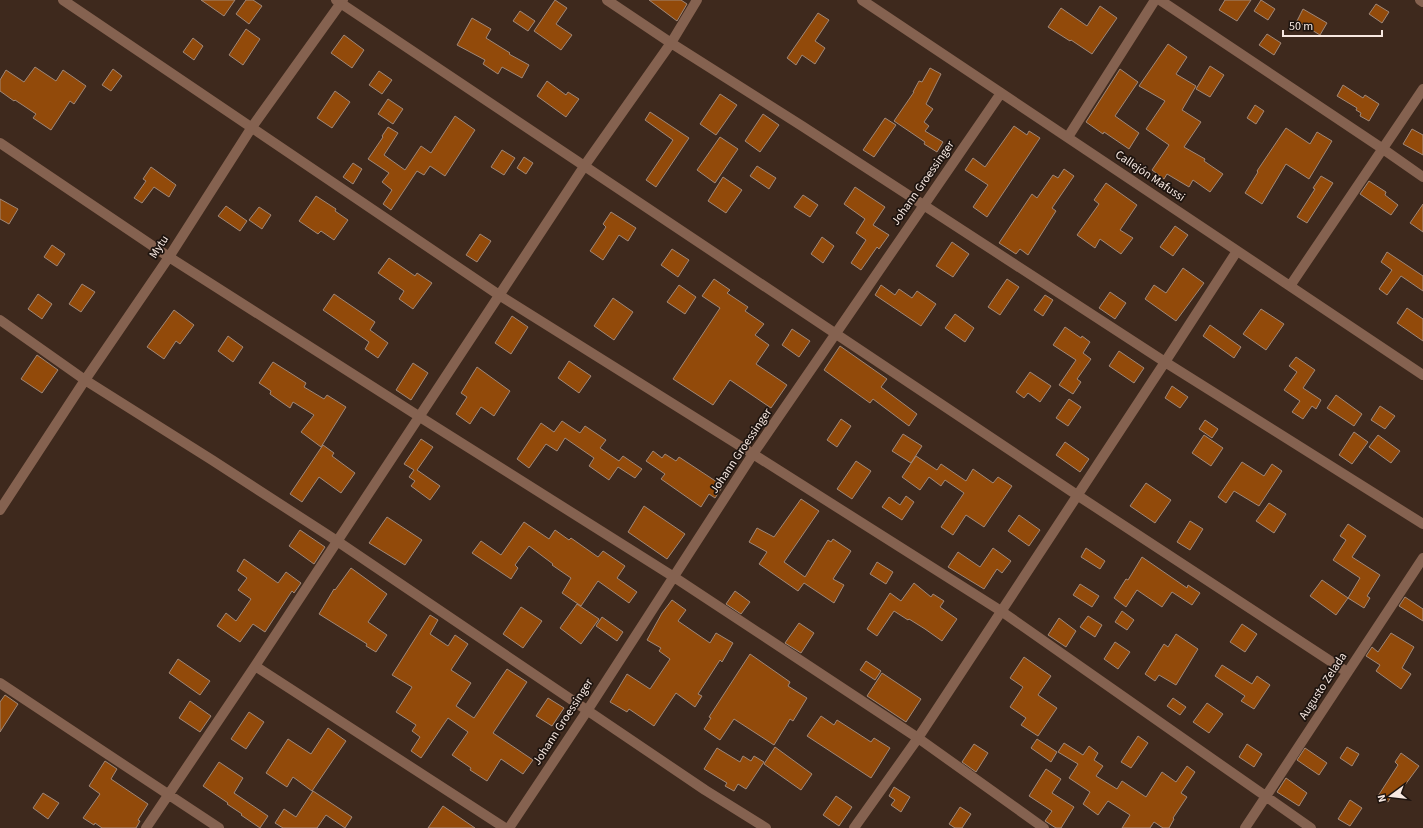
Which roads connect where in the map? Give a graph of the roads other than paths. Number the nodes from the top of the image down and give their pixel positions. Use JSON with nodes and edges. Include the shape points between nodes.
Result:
{"nodes":[{"id":1,"x":63,"y":0,"type":"edge"},
{"id":2,"x":607,"y":0,"type":"edge"},
{"id":3,"x":697,"y":0,"type":"edge"},
{"id":4,"x":1155,"y":0,"type":"edge"},
{"id":5,"x":1160,"y":0,"type":"edge"},
{"id":6,"x":1420,"y":0,"type":"edge"},
{"id":7,"x":340,"y":1,"type":"edge"},
{"id":8,"x":869,"y":2,"type":"edge"},
{"id":9,"x":1423,"y":2,"type":"edge"},
{"id":10,"x":671,"y":43,"type":"junction"},
{"id":11,"x":1423,"y":89,"type":"edge"},
{"id":12,"x":1001,"y":93,"type":"junction"},
{"id":13,"x":252,"y":127,"type":"junction"},
{"id":14,"x":1068,"y":137,"type":"junction"},
{"id":15,"x":0,"y":143,"type":"edge"},
{"id":16,"x":1383,"y":149,"type":"junction"},
{"id":17,"x":586,"y":166,"type":"junction"},
{"id":18,"x":1423,"y":177,"type":"edge"},
{"id":19,"x":923,"y":206,"type":"junction"},
{"id":20,"x":1237,"y":251,"type":"junction"},
{"id":21,"x":168,"y":257,"type":"junction"},
{"id":22,"x":1290,"y":286,"type":"junction"},
{"id":23,"x":499,"y":295,"type":"junction"},
{"id":24,"x":0,"y":320,"type":"edge"},
{"id":25,"x":837,"y":334,"type":"junction"},
{"id":26,"x":1165,"y":362,"type":"junction"},
{"id":27,"x":1423,"y":375,"type":"edge"},
{"id":28,"x":85,"y":380,"type":"junction"},
{"id":29,"x":420,"y":417,"type":"junction"},
{"id":30,"x":754,"y":454,"type":"junction"},
{"id":31,"x":1077,"y":495,"type":"junction"},
{"id":32,"x":0,"y":508,"type":"edge"},
{"id":33,"x":1423,"y":524,"type":"edge"},
{"id":34,"x":337,"y":541,"type":"junction"},
{"id":35,"x":1423,"y":558,"type":"edge"},
{"id":36,"x":674,"y":577,"type":"junction"},
{"id":37,"x":1001,"y":611,"type":"junction"},
{"id":38,"x":255,"y":666,"type":"junction"},
{"id":39,"x":1347,"y":672,"type":"junction"},
{"id":40,"x":0,"y":683,"type":"edge"},
{"id":41,"x":587,"y":711,"type":"junction"},
{"id":42,"x":918,"y":738,"type":"junction"},
{"id":43,"x":168,"y":794,"type":"junction"},
{"id":44,"x":1266,"y":796,"type":"junction"},
{"id":45,"x":146,"y":828,"type":"edge"},
{"id":46,"x":219,"y":828,"type":"edge"},
{"id":47,"x":505,"y":828,"type":"edge"},
{"id":48,"x":509,"y":828,"type":"edge"},
{"id":49,"x":766,"y":828,"type":"edge"},
{"id":50,"x":854,"y":828,"type":"edge"},
{"id":51,"x":1044,"y":828,"type":"edge"},
{"id":52,"x":1245,"y":828,"type":"edge"},
{"id":53,"x":1312,"y":828,"type":"edge"}],
"edges":[{"from":1,"to":13,"type":"street"},
{"from":2,"to":10,"type":"street"},
{"from":3,"to":10,"type":"street"},
{"from":4,"to":14,"type":"street"},
{"from":5,"to":16,"type":"street"},
{"from":6,"to":9,"type":"street"},
{"from":7,"to":13,"type":"street","name":"Mytu"},
{"from":7,"to":17,"type":"street"},
{"from":8,"to":12,"type":"street","name":"Callejón Mafussi"},
{"from":10,"to":17,"type":"street"},
{"from":10,"to":19,"type":"street"},
{"from":11,"to":16,"type":"street"},
{"from":12,"to":14,"type":"street","name":"Callejón Mafussi"},
{"from":12,"to":19,"type":"street","name":"Johann Groessinger"},
{"from":13,"to":21,"type":"street","name":"Mytu"},
{"from":13,"to":23,"type":"street"},
{"from":14,"to":20,"type":"street","name":"Callejón Mafussi"},
{"from":15,"to":21,"type":"street"},
{"from":16,"to":18,"type":"street"},
{"from":16,"to":22,"type":"street"},
{"from":17,"to":23,"type":"street"},
{"from":17,"to":25,"type":"street"},
{"from":19,"to":25,"type":"street","name":"Johann Groessinger"},
{"from":19,"to":26,"type":"street"},
{"from":20,"to":22,"type":"street","name":"Callejón Mafussi"},
{"from":20,"to":26,"type":"street"},
{"from":21,"to":28,"type":"street","name":"Mytu"},
{"from":21,"to":29,"type":"street"},
{"from":22,"to":27,"type":"street","name":"Callejón Mafussi"},
{"from":23,"to":29,"type":"street"},
{"from":23,"to":30,"type":"street"},
{"from":24,"to":28,"type":"street"},
{"from":25,"to":30,"type":"street","name":"Johann Groessinger"},
{"from":25,"to":31,"type":"street"},
{"from":26,"to":31,"type":"street"},
{"from":26,"to":33,"type":"street"},
{"from":28,"to":32,"type":"street","name":"Mytu"},
{"from":28,"to":34,"type":"street"},
{"from":29,"to":34,"type":"street"},
{"from":29,"to":36,"type":"street"},
{"from":30,"to":36,"type":"street","name":"Johann Groessinger"},
{"from":30,"to":37,"type":"street"},
{"from":31,"to":37,"type":"street"},
{"from":31,"to":39,"type":"street"},
{"from":34,"to":38,"type":"street"},
{"from":34,"to":41,"type":"street"},
{"from":35,"to":39,"type":"street","name":"Augusto Zelada"},
{"from":36,"to":41,"type":"street","name":"Johann Groessinger"},
{"from":36,"to":42,"type":"street"},
{"from":37,"to":42,"type":"street"},
{"from":37,"to":44,"type":"street"},
{"from":38,"to":43,"type":"street"},
{"from":38,"to":47,"type":"street"},
{"from":39,"to":44,"type":"street","name":"Augusto Zelada"},
{"from":40,"to":43,"type":"street"},
{"from":41,"to":48,"type":"street","name":"Johann Groessinger"},
{"from":41,"to":49,"type":"street"},
{"from":42,"to":50,"type":"street"},
{"from":42,"to":51,"type":"street"},
{"from":43,"to":45,"type":"street"},
{"from":43,"to":46,"type":"street"},
{"from":44,"to":52,"type":"street","name":"Augusto Zelada"},
{"from":44,"to":53,"type":"street"}]}
